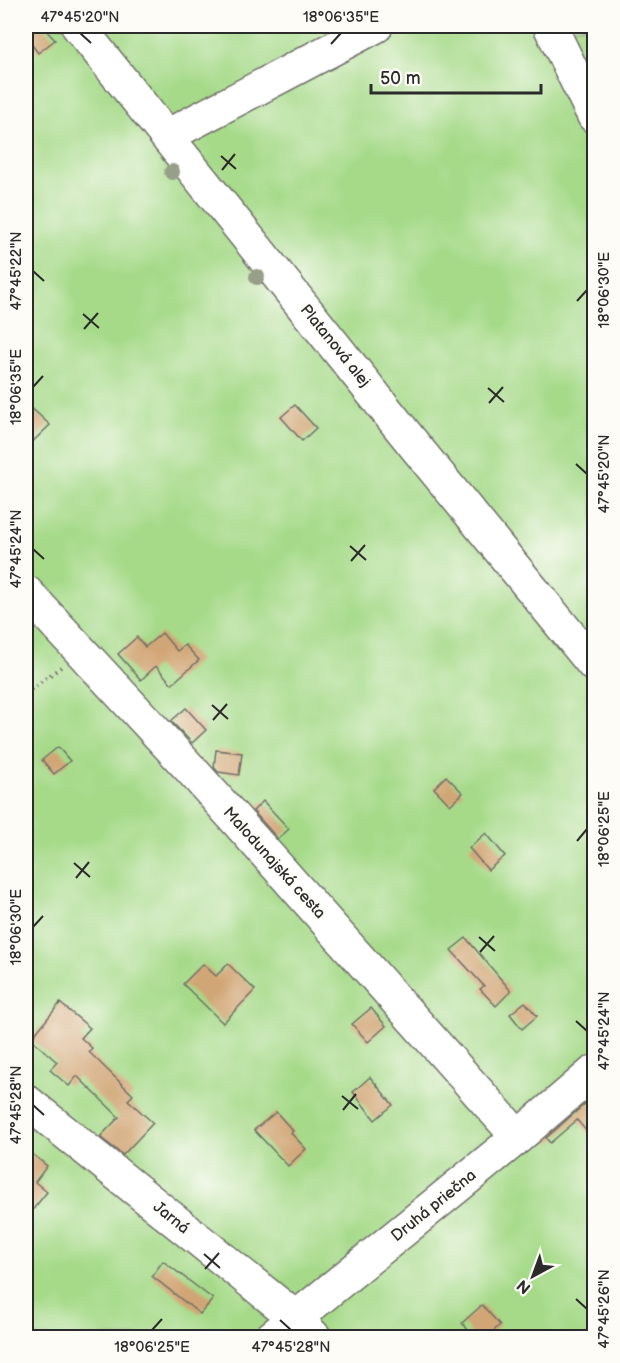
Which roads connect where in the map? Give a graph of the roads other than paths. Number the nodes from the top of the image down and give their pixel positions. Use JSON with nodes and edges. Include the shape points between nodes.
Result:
{"nodes":[{"id":1,"x":78,"y":26,"type":"edge"},
{"id":2,"x":376,"y":26,"type":"edge"},
{"id":3,"x":550,"y":26,"type":"edge"},
{"id":4,"x":594,"y":116,"type":"edge"},
{"id":5,"x":167,"y":136,"type":"junction"},
{"id":6,"x":26,"y":592,"type":"edge"},
{"id":7,"x":594,"y":664,"type":"edge"},
{"id":8,"x":594,"y":1072,"type":"edge"},
{"id":9,"x":26,"y":1101,"type":"edge"},
{"id":10,"x":518,"y":1137,"type":"junction"},
{"id":11,"x":306,"y":1328,"type":"edge"},
{"id":12,"x":270,"y":1338,"type":"edge"}],
"edges":[{"from":1,"to":5,"type":"street","name":"Platanová alej"},
{"from":2,"to":5,"type":"street"},
{"from":3,"to":4,"type":"street"},
{"from":5,"to":7,"type":"street","name":"Platanová alej"},
{"from":6,"to":10,"type":"street","name":"Malodunajská cesta","via":[[195,774]]},
{"from":8,"to":10,"type":"street","name":"Druhá priečna"},
{"from":9,"to":11,"type":"street","name":"Jarná"},
{"from":10,"to":11,"type":"street","name":"Druhá priečna"},
{"from":11,"to":12,"type":"street","name":"Druhá priečna"}]}
